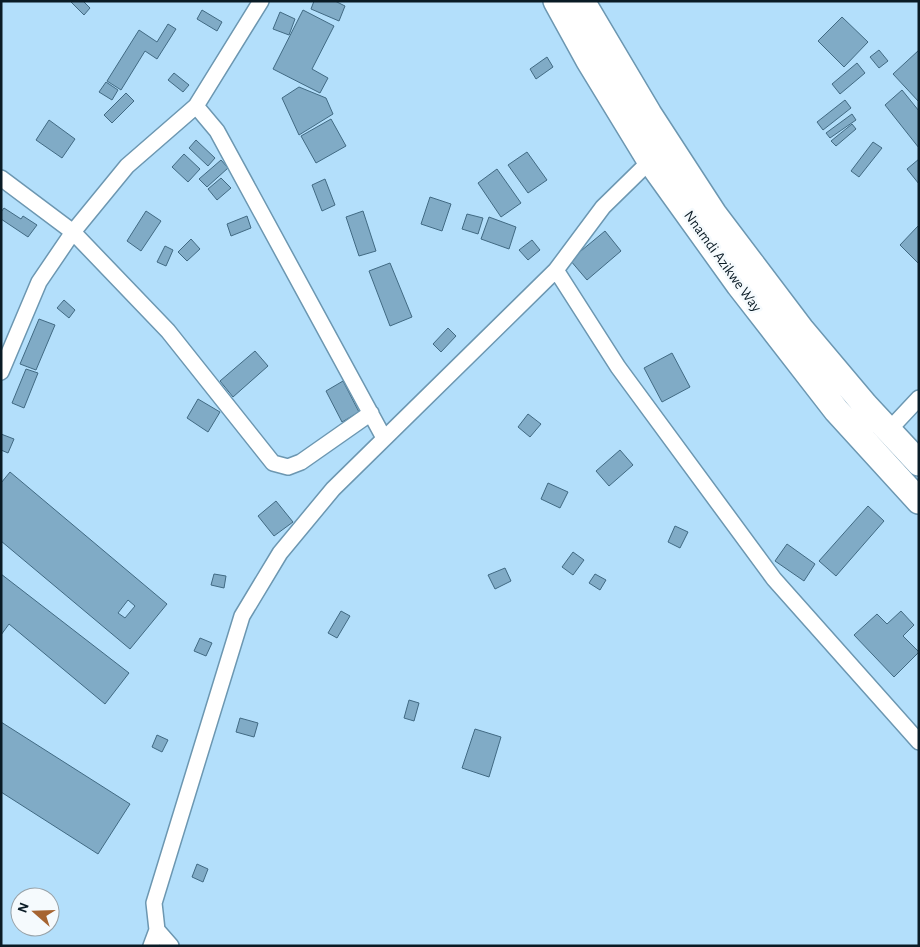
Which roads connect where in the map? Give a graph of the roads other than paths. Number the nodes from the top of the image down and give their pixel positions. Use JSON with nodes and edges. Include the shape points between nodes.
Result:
{"nodes":[{"id":1,"x":261,"y":1,"type":"edge"},
{"id":2,"x":556,"y":1,"type":"edge"},
{"id":3,"x":582,"y":1,"type":"edge"},
{"id":4,"x":196,"y":106,"type":"junction"},
{"id":5,"x":650,"y":161,"type":"junction"},
{"id":6,"x":1,"y":178,"type":"edge"},
{"id":7,"x":73,"y":232,"type":"junction"},
{"id":8,"x":556,"y":270,"type":"junction"},
{"id":9,"x":792,"y":336,"type":"junction"},
{"id":10,"x":1,"y":372,"type":"edge"},
{"id":11,"x":919,"y":398,"type":"edge"},
{"id":12,"x":371,"y":413,"type":"junction"},
{"id":13,"x":889,"y":430,"type":"junction"},
{"id":14,"x":384,"y":438,"type":"junction"},
{"id":15,"x":919,"y":462,"type":"edge"},
{"id":16,"x":919,"y":501,"type":"edge"},
{"id":17,"x":919,"y":742,"type":"edge"},
{"id":18,"x":157,"y":930,"type":"junction"},
{"id":19,"x":151,"y":946,"type":"edge"},
{"id":20,"x":171,"y":946,"type":"edge"}],
"edges":[{"from":1,"to":4,"type":"street"},
{"from":2,"to":5,"type":"highway","name":"Nnamdi Azikwe Way"},
{"from":3,"to":9,"type":"highway","name":"Nnamdi Azikwe Way","via":[[649,114]]},
{"from":4,"to":7,"type":"street","via":[[127,166]]},
{"from":4,"to":12,"type":"street","via":[[217,131]]},
{"from":5,"to":8,"type":"street","via":[[603,207]]},
{"from":5,"to":9,"type":"highway","name":"Nnamdi Azikwe Way","via":[[739,285]]},
{"from":6,"to":7,"type":"street"},
{"from":7,"to":10,"type":"street","via":[[39,282]]},
{"from":7,"to":12,"type":"street","via":[[168,331],[274,463],[288,467],[301,462]]},
{"from":8,"to":14,"type":"street"},
{"from":8,"to":17,"type":"street","via":[[618,367],[774,579]]},
{"from":9,"to":13,"type":"highway","name":"Nnamdi Azikwe Way"},
{"from":9,"to":16,"type":"highway","name":"Nnamdi Azikwe Way","via":[[836,410]]},
{"from":11,"to":13,"type":"street"},
{"from":12,"to":14,"type":"street"},
{"from":13,"to":15,"type":"highway","name":"Nnamdi Azikwe Way"},
{"from":14,"to":18,"type":"street","via":[[333,489],[280,553],[242,616],[154,902]]},
{"from":18,"to":19,"type":"street"},
{"from":18,"to":20,"type":"street"}]}
